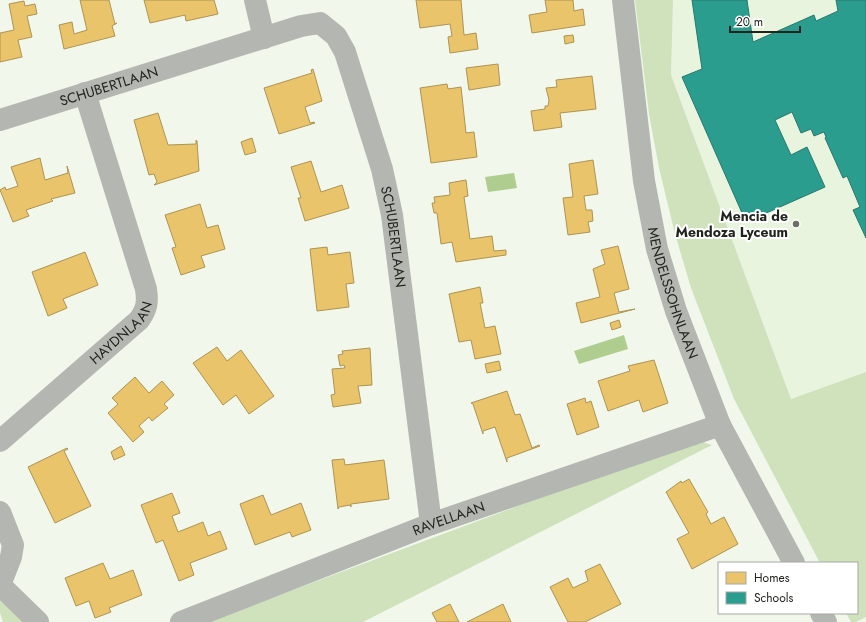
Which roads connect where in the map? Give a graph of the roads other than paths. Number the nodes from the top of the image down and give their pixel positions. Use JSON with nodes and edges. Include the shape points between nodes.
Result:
{"nodes":[{"id":1,"x":255,"y":0,"type":"edge"},
{"id":2,"x":623,"y":0,"type":"edge"},
{"id":3,"x":264,"y":38,"type":"junction"},
{"id":4,"x":85,"y":93,"type":"junction"},
{"id":5,"x":0,"y":120,"type":"edge"},
{"id":6,"x":720,"y":425,"type":"junction"},
{"id":7,"x":0,"y":441,"type":"edge"},
{"id":8,"x":0,"y":512,"type":"edge"},
{"id":9,"x":431,"y":524,"type":"junction"},
{"id":10,"x":793,"y":562,"type":"edge"},
{"id":11,"x":0,"y":585,"type":"edge"},
{"id":12,"x":38,"y":622,"type":"edge"},
{"id":13,"x":181,"y":622,"type":"edge"}],
"edges":[{"from":1,"to":3,"type":"street"},
{"from":2,"to":6,"type":"street","name":"MENDELSSOHNLAAN","via":[[644,181],[658,249],[676,311]]},
{"from":3,"to":4,"type":"street","name":"SCHUBERTLAAN"},
{"from":3,"to":9,"type":"street","name":"SCHUBERTLAAN","via":[[300,26],[320,23],[336,36],[345,52],[382,169],[392,215]]},
{"from":4,"to":5,"type":"street","name":"SCHUBERTLAAN"},
{"from":4,"to":7,"type":"street","name":"HAYDNLAAN","via":[[148,300],[145,312],[139,320]]},
{"from":6,"to":9,"type":"street","name":"RAVELLAAN"},
{"from":6,"to":10,"type":"street","name":"MENDELSSOHNLAAN"},
{"from":8,"to":11,"type":"street","via":[[13,545]]},
{"from":9,"to":13,"type":"street","name":"RAVELLAAN"},
{"from":11,"to":12,"type":"street"}]}
